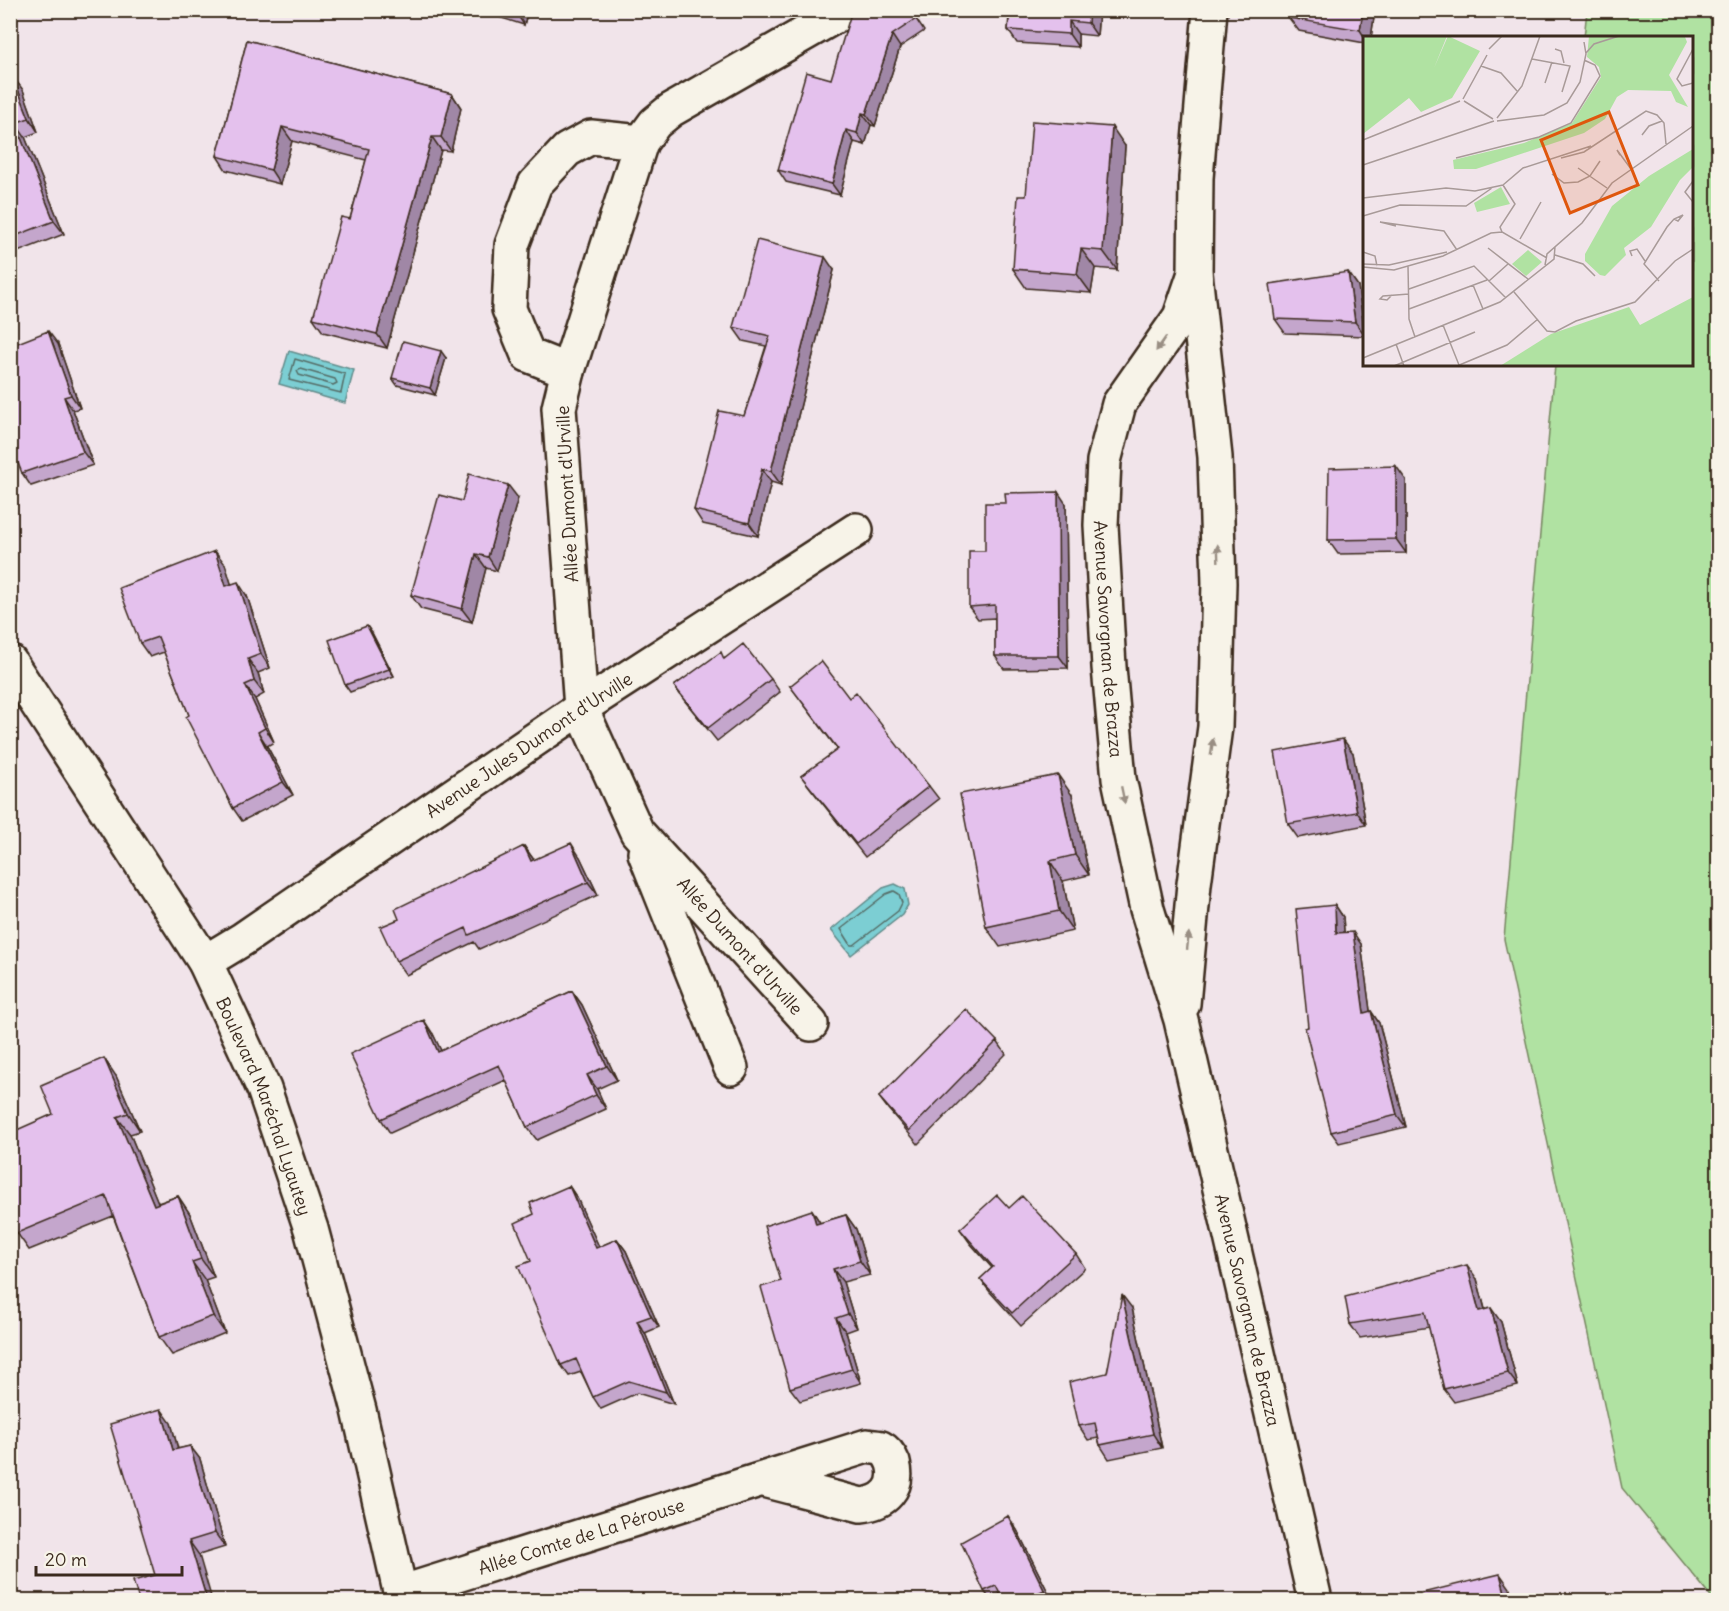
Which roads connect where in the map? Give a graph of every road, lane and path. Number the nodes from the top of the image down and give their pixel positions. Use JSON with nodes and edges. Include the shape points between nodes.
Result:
{"nodes":[{"id":1,"x":846,"y":10,"type":"edge"},
{"id":2,"x":1210,"y":10,"type":"edge"},
{"id":3,"x":641,"y":142,"type":"junction"},
{"id":4,"x":1195,"y":273,"type":"junction"},
{"id":5,"x":568,"y":371,"type":"junction"},
{"id":6,"x":856,"y":530,"type":"dead end"},
{"id":7,"x":10,"y":662,"type":"edge"},
{"id":8,"x":581,"y":708,"type":"junction"},
{"id":9,"x":637,"y":832,"type":"junction"},
{"id":10,"x":205,"y":962,"type":"junction"},
{"id":11,"x":1182,"y":1020,"type":"junction"},
{"id":12,"x":811,"y":1024,"type":"dead end"},
{"id":13,"x":731,"y":1068,"type":"dead end"},
{"id":14,"x":764,"y":1480,"type":"dead end"},
{"id":15,"x":401,"y":1597,"type":"edge"},
{"id":16,"x":1315,"y":1600,"type":"edge"}],
"edges":[{"from":1,"to":3,"type":"street","name":"Allée Dumont d'Urville","via":[[671,110]]},
{"from":2,"to":4,"type":"street","name":"Avenue Savorgnan de Brazza","via":[[1196,178]]},
{"from":3,"to":5,"type":"street","name":"Allée Dumont d'Urville"},
{"from":3,"to":5,"type":"street","via":[[591,137],[567,150],[535,184],[512,245],[509,309],[528,355]]},
{"from":11,"to":4,"type":"street","name":"Avenue Savorgnan de Brazza","one_way":true,"via":[[1194,884],[1215,727],[1219,583],[1215,457]]},
{"from":4,"to":11,"type":"street","name":"Avenue Savorgnan de Brazza","one_way":true,"via":[[1180,317],[1119,404],[1104,461],[1101,525],[1119,779],[1147,909]]},
{"from":5,"to":8,"type":"street","name":"Allée Dumont d'Urville","via":[[559,408]]},
{"from":6,"to":8,"type":"street","name":"Avenue Jules Dumont d'Urville"},
{"from":7,"to":10,"type":"street","name":"Boulevard Maréchal Lyautey"},
{"from":8,"to":9,"type":"street","name":"Allée Dumont d'Urville"},
{"from":8,"to":10,"type":"street","name":"Avenue Jules Dumont d'Urville"},
{"from":9,"to":12,"type":"street","name":"Allée Dumont d'Urville"},
{"from":9,"to":13,"type":"street"},
{"from":10,"to":15,"type":"street","name":"Boulevard Maréchal Lyautey","via":[[264,1089],[311,1228],[359,1410]]},
{"from":11,"to":16,"type":"street","name":"Avenue Savorgnan de Brazza"},
{"from":14,"to":15,"type":"street","name":"Allée Comte de La Pérouse"}]}
